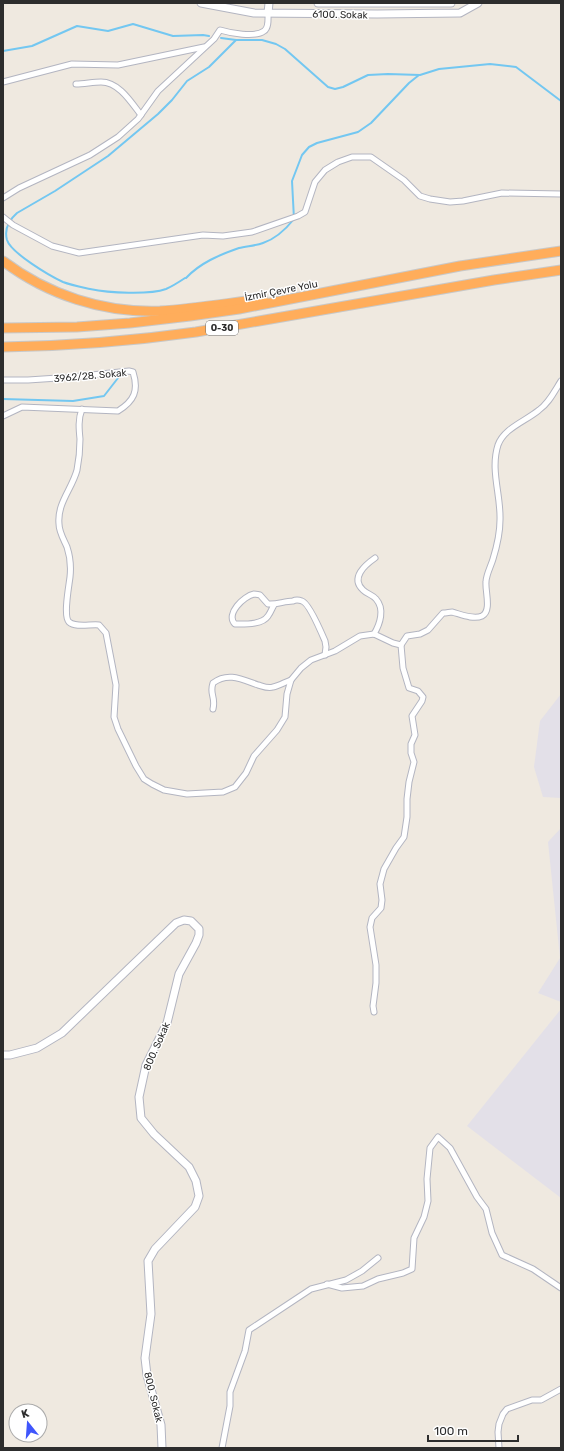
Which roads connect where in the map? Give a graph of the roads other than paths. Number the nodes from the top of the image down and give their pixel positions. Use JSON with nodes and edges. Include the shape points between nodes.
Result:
{"nodes":[{"id":1,"x":201,"y":3,"type":"edge"},
{"id":2,"x":269,"y":3,"type":"edge"},
{"id":3,"x":318,"y":3,"type":"edge"},
{"id":4,"x":451,"y":3,"type":"edge"},
{"id":5,"x":478,"y":3,"type":"edge"},
{"id":6,"x":268,"y":13,"type":"junction"},
{"id":7,"x":205,"y":46,"type":"junction"},
{"id":8,"x":3,"y":82,"type":"edge"},
{"id":9,"x":76,"y":84,"type":"dead end"},
{"id":10,"x":141,"y":115,"type":"junction"},
{"id":11,"x":561,"y":194,"type":"edge"},
{"id":12,"x":3,"y":198,"type":"edge"},
{"id":13,"x":5,"y":218,"type":"edge"},
{"id":14,"x":561,"y":251,"type":"edge"},
{"id":15,"x":3,"y":261,"type":"edge"},
{"id":16,"x":561,"y":270,"type":"edge"},
{"id":17,"x":340,"y":289,"type":"junction"},
{"id":18,"x":3,"y":328,"type":"edge"},
{"id":19,"x":3,"y":347,"type":"edge"},
{"id":20,"x":3,"y":380,"type":"edge"},
{"id":21,"x":561,"y":381,"type":"edge"},
{"id":22,"x":82,"y":409,"type":"junction"},
{"id":23,"x":3,"y":416,"type":"edge"},
{"id":24,"x":375,"y":558,"type":"dead end"},
{"id":25,"x":274,"y":605,"type":"junction"},
{"id":26,"x":374,"y":634,"type":"junction"},
{"id":27,"x":401,"y":645,"type":"junction"},
{"id":28,"x":325,"y":655,"type":"junction"},
{"id":29,"x":291,"y":680,"type":"junction"},
{"id":30,"x":213,"y":709,"type":"dead end"},
{"id":31,"x":374,"y":1012,"type":"dead end"},
{"id":32,"x":3,"y":1055,"type":"edge"},
{"id":33,"x":378,"y":1258,"type":"dead end"},
{"id":34,"x":327,"y":1284,"type":"junction"},
{"id":35,"x":561,"y":1288,"type":"edge"},
{"id":36,"x":561,"y":1389,"type":"edge"},
{"id":37,"x":162,"y":1448,"type":"edge"},
{"id":38,"x":222,"y":1448,"type":"edge"},
{"id":39,"x":499,"y":1448,"type":"edge"}],
"edges":[{"from":1,"to":6,"type":"main road","name":"6100. Sokak","via":[[254,13]]},
{"from":2,"to":6,"type":"main road"},
{"from":3,"to":4,"type":"main road","name":"6100. Sokak"},
{"from":5,"to":6,"type":"main road","name":"6100. Sokak","via":[[460,12]]},
{"from":6,"to":7,"type":"street","via":[[265,31],[244,34],[220,30]]},
{"from":7,"to":8,"type":"street","via":[[118,65],[72,64]]},
{"from":7,"to":10,"type":"street","via":[[158,91]]},
{"from":9,"to":10,"type":"street","via":[[113,84]]},
{"from":10,"to":12,"type":"street","via":[[118,137],[90,155]]},
{"from":11,"to":13,"type":"street","via":[[502,193],[450,202],[430,199],[420,196],[404,180],[371,158],[352,157],[325,170],[315,182],[305,212],[252,232],[223,236],[203,235],[78,254],[52,246]]},
{"from":14,"to":17,"type":"highway","name":"İzmir Çevre Yolu","number":"O-30","via":[[460,266]]},
{"from":15,"to":17,"type":"highway","via":[[52,292],[100,306],[123,309],[166,310]]},
{"from":16,"to":19,"type":"highway","number":"O-30","via":[[147,339]]},
{"from":17,"to":18,"type":"highway","name":"İzmir Çevre Yolu","number":"O-30","via":[[239,309],[130,323]]},
{"from":20,"to":22,"type":"street","name":"3962/28. Sokak","via":[[133,372],[136,393],[127,405],[118,411]]},
{"from":21,"to":27,"type":"street","via":[[540,410],[506,433],[498,444],[495,477],[500,518],[499,535],[486,581],[485,614],[476,618],[452,612],[443,613],[428,630],[407,636]]},
{"from":22,"to":23,"type":"street","name":"3962/28. Sokak","via":[[22,407]]},
{"from":22,"to":29,"type":"street","via":[[79,418],[77,469],[62,500],[59,524],[69,560],[67,618],[74,625],[99,625],[106,633],[116,685],[114,717],[141,775],[164,790],[187,794],[222,792],[235,786],[246,773],[254,756],[285,717]]},
{"from":24,"to":26,"type":"street","via":[[359,573],[358,584],[362,590],[376,599],[380,606],[381,617]]},
{"from":25,"to":25,"type":"street","via":[[268,604],[260,595],[254,594],[237,605],[232,622],[246,624],[264,620]]},
{"from":25,"to":28,"type":"street","via":[[296,600],[306,603],[325,641]]},
{"from":26,"to":27,"type":"street"},
{"from":26,"to":28,"type":"street","via":[[360,636]]},
{"from":27,"to":31,"type":"street","via":[[402,668],[409,688],[418,691],[423,697],[412,716],[415,735],[411,753],[414,762],[409,782],[404,837],[384,869],[380,884],[381,908],[372,918],[370,927],[376,965]]},
{"from":28,"to":29,"type":"street","via":[[311,660]]},
{"from":29,"to":30,"type":"street","via":[[273,688],[228,676],[223,677],[212,683],[211,690],[215,701]]},
{"from":32,"to":37,"type":"main road","name":"800. Sokak","via":[[37,1048],[62,1033],[176,923],[191,921],[199,928],[196,943],[179,974],[169,1018],[146,1065],[139,1097],[141,1118],[189,1168],[196,1181],[199,1196],[195,1207],[155,1249],[148,1261],[151,1314],[145,1358],[147,1375],[161,1424]]},
{"from":33,"to":34,"type":"street","via":[[346,1280]]},
{"from":34,"to":35,"type":"street","via":[[342,1288],[363,1286],[412,1269],[414,1238],[428,1201],[430,1148],[438,1137],[450,1148],[486,1209],[492,1233],[502,1255],[533,1269]]},
{"from":34,"to":38,"type":"street","via":[[311,1289],[249,1330],[245,1351],[230,1392]]},
{"from":36,"to":39,"type":"street","via":[[541,1400],[532,1400],[508,1409],[499,1424]]}]}
